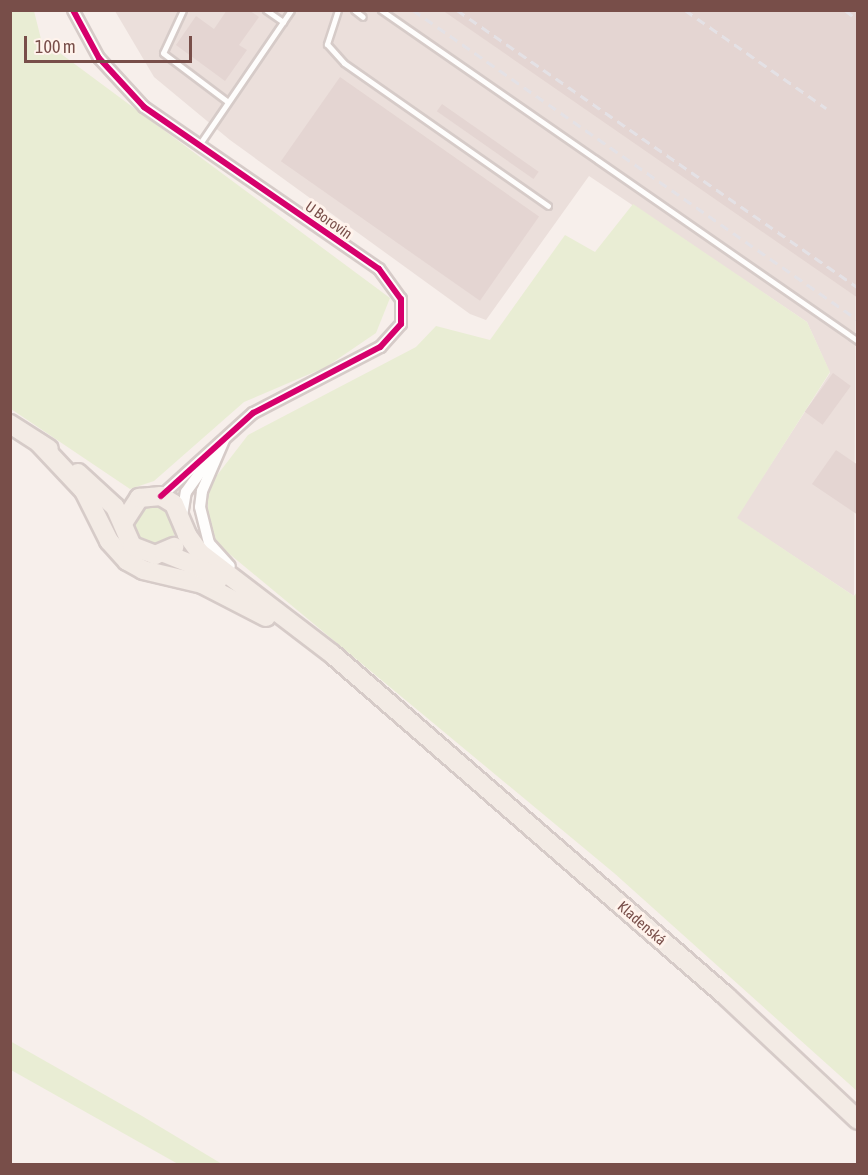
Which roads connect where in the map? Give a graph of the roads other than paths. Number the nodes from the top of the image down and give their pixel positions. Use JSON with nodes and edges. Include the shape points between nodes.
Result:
{"nodes":[{"id":1,"x":73,"y":10,"type":"edge"},
{"id":2,"x":183,"y":10,"type":"edge"},
{"id":3,"x":266,"y":10,"type":"edge"},
{"id":4,"x":291,"y":10,"type":"edge"},
{"id":5,"x":338,"y":10,"type":"edge"},
{"id":6,"x":354,"y":10,"type":"edge"},
{"id":7,"x":381,"y":10,"type":"edge"},
{"id":8,"x":363,"y":17,"type":"dead end"},
{"id":9,"x":283,"y":22,"type":"junction"},
{"id":10,"x":228,"y":102,"type":"junction"},
{"id":11,"x":199,"y":145,"type":"junction"},
{"id":12,"x":548,"y":206,"type":"dead end"},
{"id":13,"x":858,"y":341,"type":"edge"},
{"id":14,"x":10,"y":424,"type":"edge"},
{"id":15,"x":227,"y":436,"type":"junction"},
{"id":16,"x":39,"y":443,"type":"junction"},
{"id":17,"x":161,"y":496,"type":"junction"},
{"id":18,"x":139,"y":498,"type":"junction"},
{"id":19,"x":183,"y":522,"type":"junction"},
{"id":20,"x":123,"y":523,"type":"junction"},
{"id":21,"x":164,"y":553,"type":"junction"},
{"id":22,"x":266,"y":617,"type":"junction"},
{"id":23,"x":288,"y":619,"type":"junction"},
{"id":24,"x":421,"y":733,"type":"junction"},
{"id":25,"x":858,"y":1120,"type":"edge"}],
"edges":[{"from":1,"to":11,"type":"street","name":"U Borovin","via":[[99,58],[121,85]]},
{"from":2,"to":10,"type":"lane","via":[[163,53]]},
{"from":3,"to":9,"type":"lane"},
{"from":4,"to":9,"type":"lane"},
{"from":5,"to":12,"type":"lane","via":[[327,44],[344,63]]},
{"from":6,"to":8,"type":"lane"},
{"from":7,"to":13,"type":"lane"},
{"from":9,"to":10,"type":"lane"},
{"from":10,"to":11,"type":"lane"},
{"from":11,"to":15,"type":"street","name":"U Borovin","via":[[378,269],[392,282],[402,306],[401,324],[380,347],[276,400]]},
{"from":14,"to":16,"type":"main road"},
{"from":15,"to":17,"type":"street"},
{"from":15,"to":19,"type":"street","via":[[186,492]]},
{"from":15,"to":23,"type":"street","via":[[202,491],[202,524],[209,543]]},
{"from":16,"to":18,"type":"main road","via":[[102,482]]},
{"from":16,"to":20,"type":"main road","via":[[105,494]]},
{"from":16,"to":22,"type":"main road","via":[[84,491],[109,541],[127,561],[143,570],[202,584]]},
{"from":17,"to":18,"type":"main road"},
{"from":17,"to":19,"type":"main road","via":[[174,504]]},
{"from":18,"to":20,"type":"main road"},
{"from":19,"to":21,"type":"main road","via":[[177,543]]},
{"from":19,"to":23,"type":"main road","via":[[200,553]]},
{"from":20,"to":21,"type":"main road","via":[[127,540],[139,552]]},
{"from":21,"to":22,"type":"main road","via":[[201,568]]},
{"from":22,"to":24,"type":"main road"},
{"from":23,"to":24,"type":"main road"},
{"from":24,"to":25,"type":"main road","name":"Kladenská","via":[[726,996]]}]}
